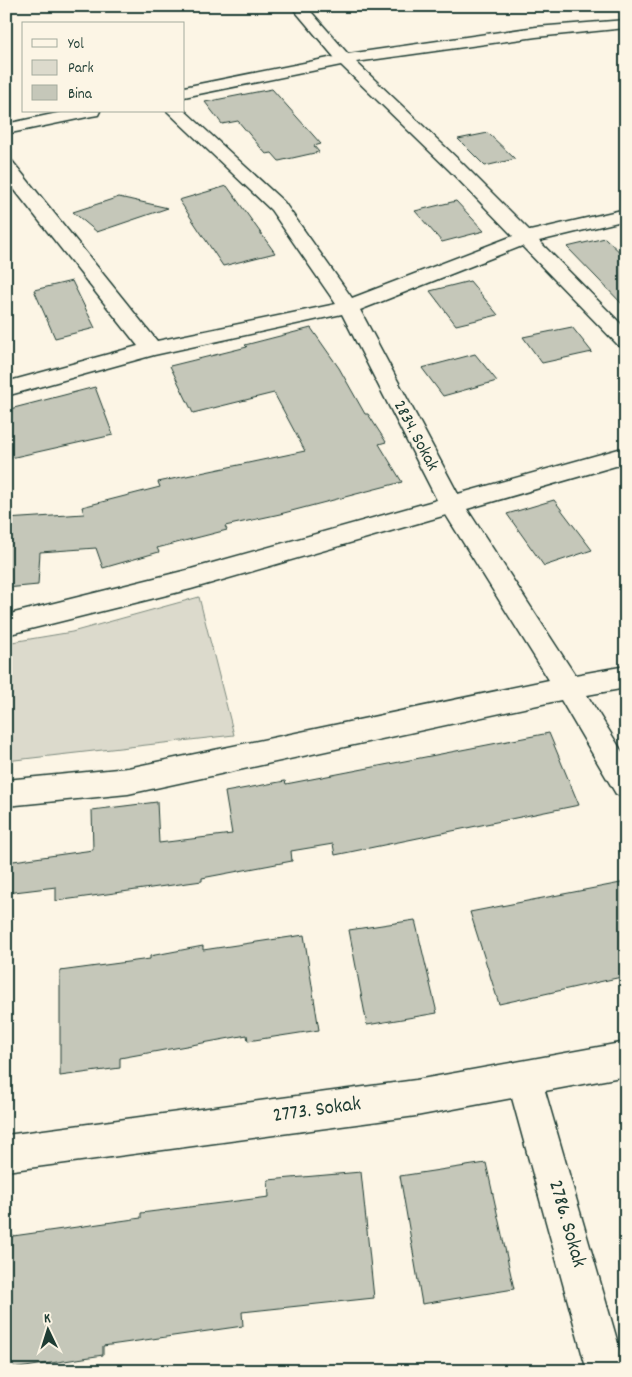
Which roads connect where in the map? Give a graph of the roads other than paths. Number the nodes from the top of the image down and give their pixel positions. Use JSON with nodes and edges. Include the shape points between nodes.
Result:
{"nodes":[{"id":1,"x":298,"y":6,"type":"edge"},
{"id":2,"x":626,"y":24,"type":"edge"},
{"id":3,"x":344,"y":59,"type":"junction"},
{"id":4,"x":185,"y":92,"type":"edge"},
{"id":5,"x":87,"y":112,"type":"edge"},
{"id":6,"x":176,"y":112,"type":"edge"},
{"id":7,"x":6,"y":129,"type":"edge"},
{"id":8,"x":10,"y":176,"type":"edge"},
{"id":9,"x":626,"y":214,"type":"edge"},
{"id":10,"x":526,"y":238,"type":"junction"},
{"id":11,"x":348,"y":307,"type":"junction"},
{"id":12,"x":623,"y":336,"type":"edge"},
{"id":13,"x":152,"y":349,"type":"junction"},
{"id":14,"x":6,"y":388,"type":"edge"},
{"id":15,"x":626,"y":455,"type":"edge"},
{"id":16,"x":451,"y":504,"type":"junction"},
{"id":17,"x":6,"y":625,"type":"edge"},
{"id":18,"x":626,"y":677,"type":"edge"},
{"id":19,"x":568,"y":686,"type":"junction"},
{"id":20,"x":626,"y":785,"type":"edge"},
{"id":21,"x":6,"y":793,"type":"edge"},
{"id":22,"x":626,"y":1059,"type":"edge"},
{"id":23,"x":524,"y":1078,"type":"junction"},
{"id":24,"x":6,"y":1153,"type":"edge"},
{"id":25,"x":607,"y":1371,"type":"edge"}],
"edges":[{"from":1,"to":3,"type":"street"},
{"from":2,"to":3,"type":"street","via":[[536,32]]},
{"from":3,"to":4,"type":"street"},
{"from":3,"to":10,"type":"street"},
{"from":5,"to":7,"type":"street"},
{"from":6,"to":11,"type":"street","name":"2834. Sokak","via":[[278,206]]},
{"from":8,"to":13,"type":"street"},
{"from":9,"to":10,"type":"street"},
{"from":10,"to":11,"type":"street"},
{"from":10,"to":12,"type":"street"},
{"from":11,"to":13,"type":"street"},
{"from":11,"to":16,"type":"street","name":"2834. Sokak"},
{"from":13,"to":14,"type":"street"},
{"from":15,"to":16,"type":"street"},
{"from":16,"to":17,"type":"street","via":[[191,579]]},
{"from":16,"to":19,"type":"street","name":"2834. Sokak"},
{"from":18,"to":19,"type":"street"},
{"from":19,"to":20,"type":"street","name":"2834. Sokak"},
{"from":19,"to":21,"type":"street","via":[[128,781]]},
{"from":22,"to":23,"type":"street","name":"2773. Sokak"},
{"from":23,"to":24,"type":"street","name":"2773. Sokak","via":[[416,1098]]},
{"from":23,"to":25,"type":"street","name":"2786. Sokak"}]}
